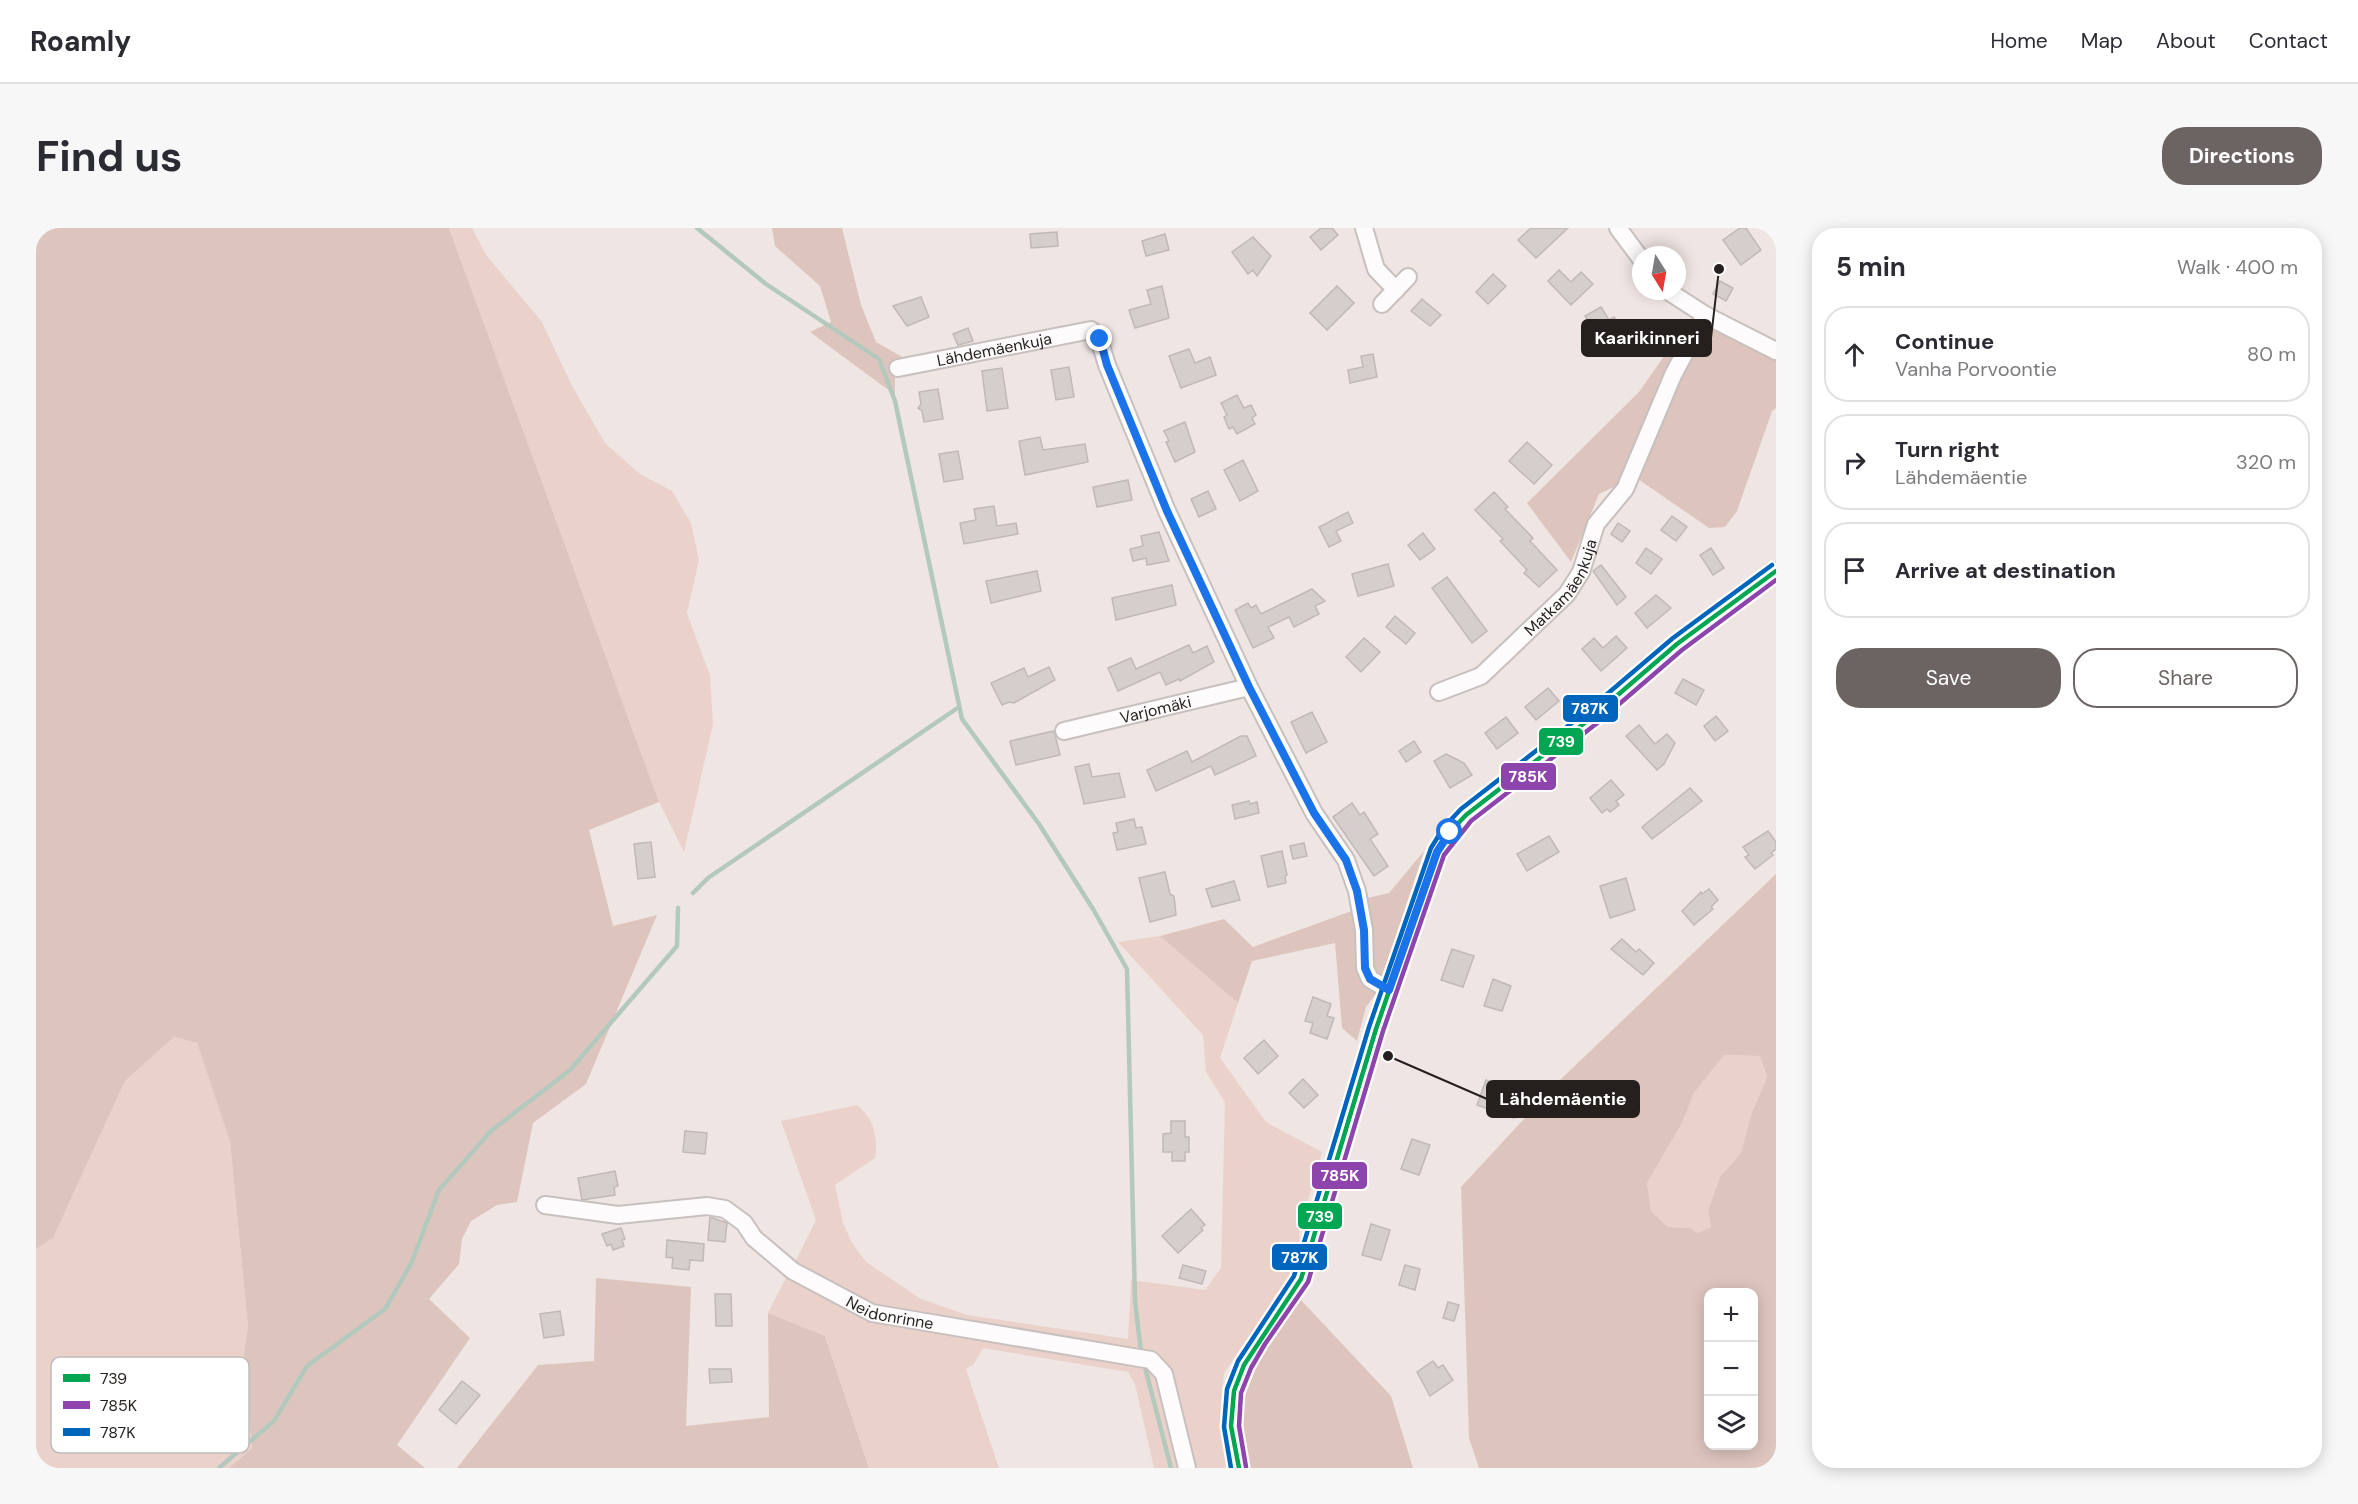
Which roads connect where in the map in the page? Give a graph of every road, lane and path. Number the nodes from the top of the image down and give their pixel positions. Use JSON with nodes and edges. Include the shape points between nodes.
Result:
{"nodes":[{"id":1,"x":1365,"y":228,"type":"edge"},
{"id":2,"x":1618,"y":228,"type":"edge"},
{"id":3,"x":1632,"y":247,"type":"edge"},
{"id":4,"x":1408,"y":277,"type":"dead end"},
{"id":5,"x":1396,"y":290,"type":"junction"},
{"id":6,"x":1682,"y":300,"type":"edge"},
{"id":7,"x":1382,"y":304,"type":"dead end"},
{"id":8,"x":1705,"y":315,"type":"junction"},
{"id":9,"x":1776,"y":351,"type":"edge"},
{"id":10,"x":898,"y":368,"type":"dead end"},
{"id":11,"x":1776,"y":571,"type":"edge"},
{"id":12,"x":1249,"y":687,"type":"junction"},
{"id":13,"x":1439,"y":692,"type":"dead end"},
{"id":14,"x":1064,"y":731,"type":"dead end"},
{"id":15,"x":1389,"y":990,"type":"junction"},
{"id":16,"x":545,"y":1205,"type":"dead end"},
{"id":17,"x":1187,"y":1468,"type":"edge"},
{"id":18,"x":1239,"y":1468,"type":"edge"}],
"edges":[{"from":1,"to":5,"type":"street","via":[[1376,269]]},
{"from":2,"to":3,"type":"street"},
{"from":4,"to":5,"type":"street"},
{"from":5,"to":7,"type":"street"},
{"from":6,"to":8,"type":"street"},
{"from":8,"to":9,"type":"street"},
{"from":8,"to":13,"type":"street","name":"Matkamäenkuja","via":[[1673,375],[1625,489],[1596,524],[1581,572],[1567,594],[1481,676]]},
{"from":10,"to":12,"type":"street","name":"Lähdemäenkuja","via":[[1091,330],[1100,339],[1167,511]]},
{"from":11,"to":15,"type":"street","via":[[1677,644],[1450,832],[1437,852]]},
{"from":12,"to":14,"type":"street","name":"Varjomäki"},
{"from":12,"to":15,"type":"street","via":[[1314,813],[1346,860],[1364,930],[1365,968],[1370,979]]},
{"from":15,"to":18,"type":"street","via":[[1301,1279],[1258,1340],[1234,1391],[1231,1426]]},
{"from":16,"to":17,"type":"street","name":"Neidonrinne","via":[[618,1215],[707,1206],[725,1209],[793,1271],[872,1313],[1151,1360],[1164,1374]]}]}
